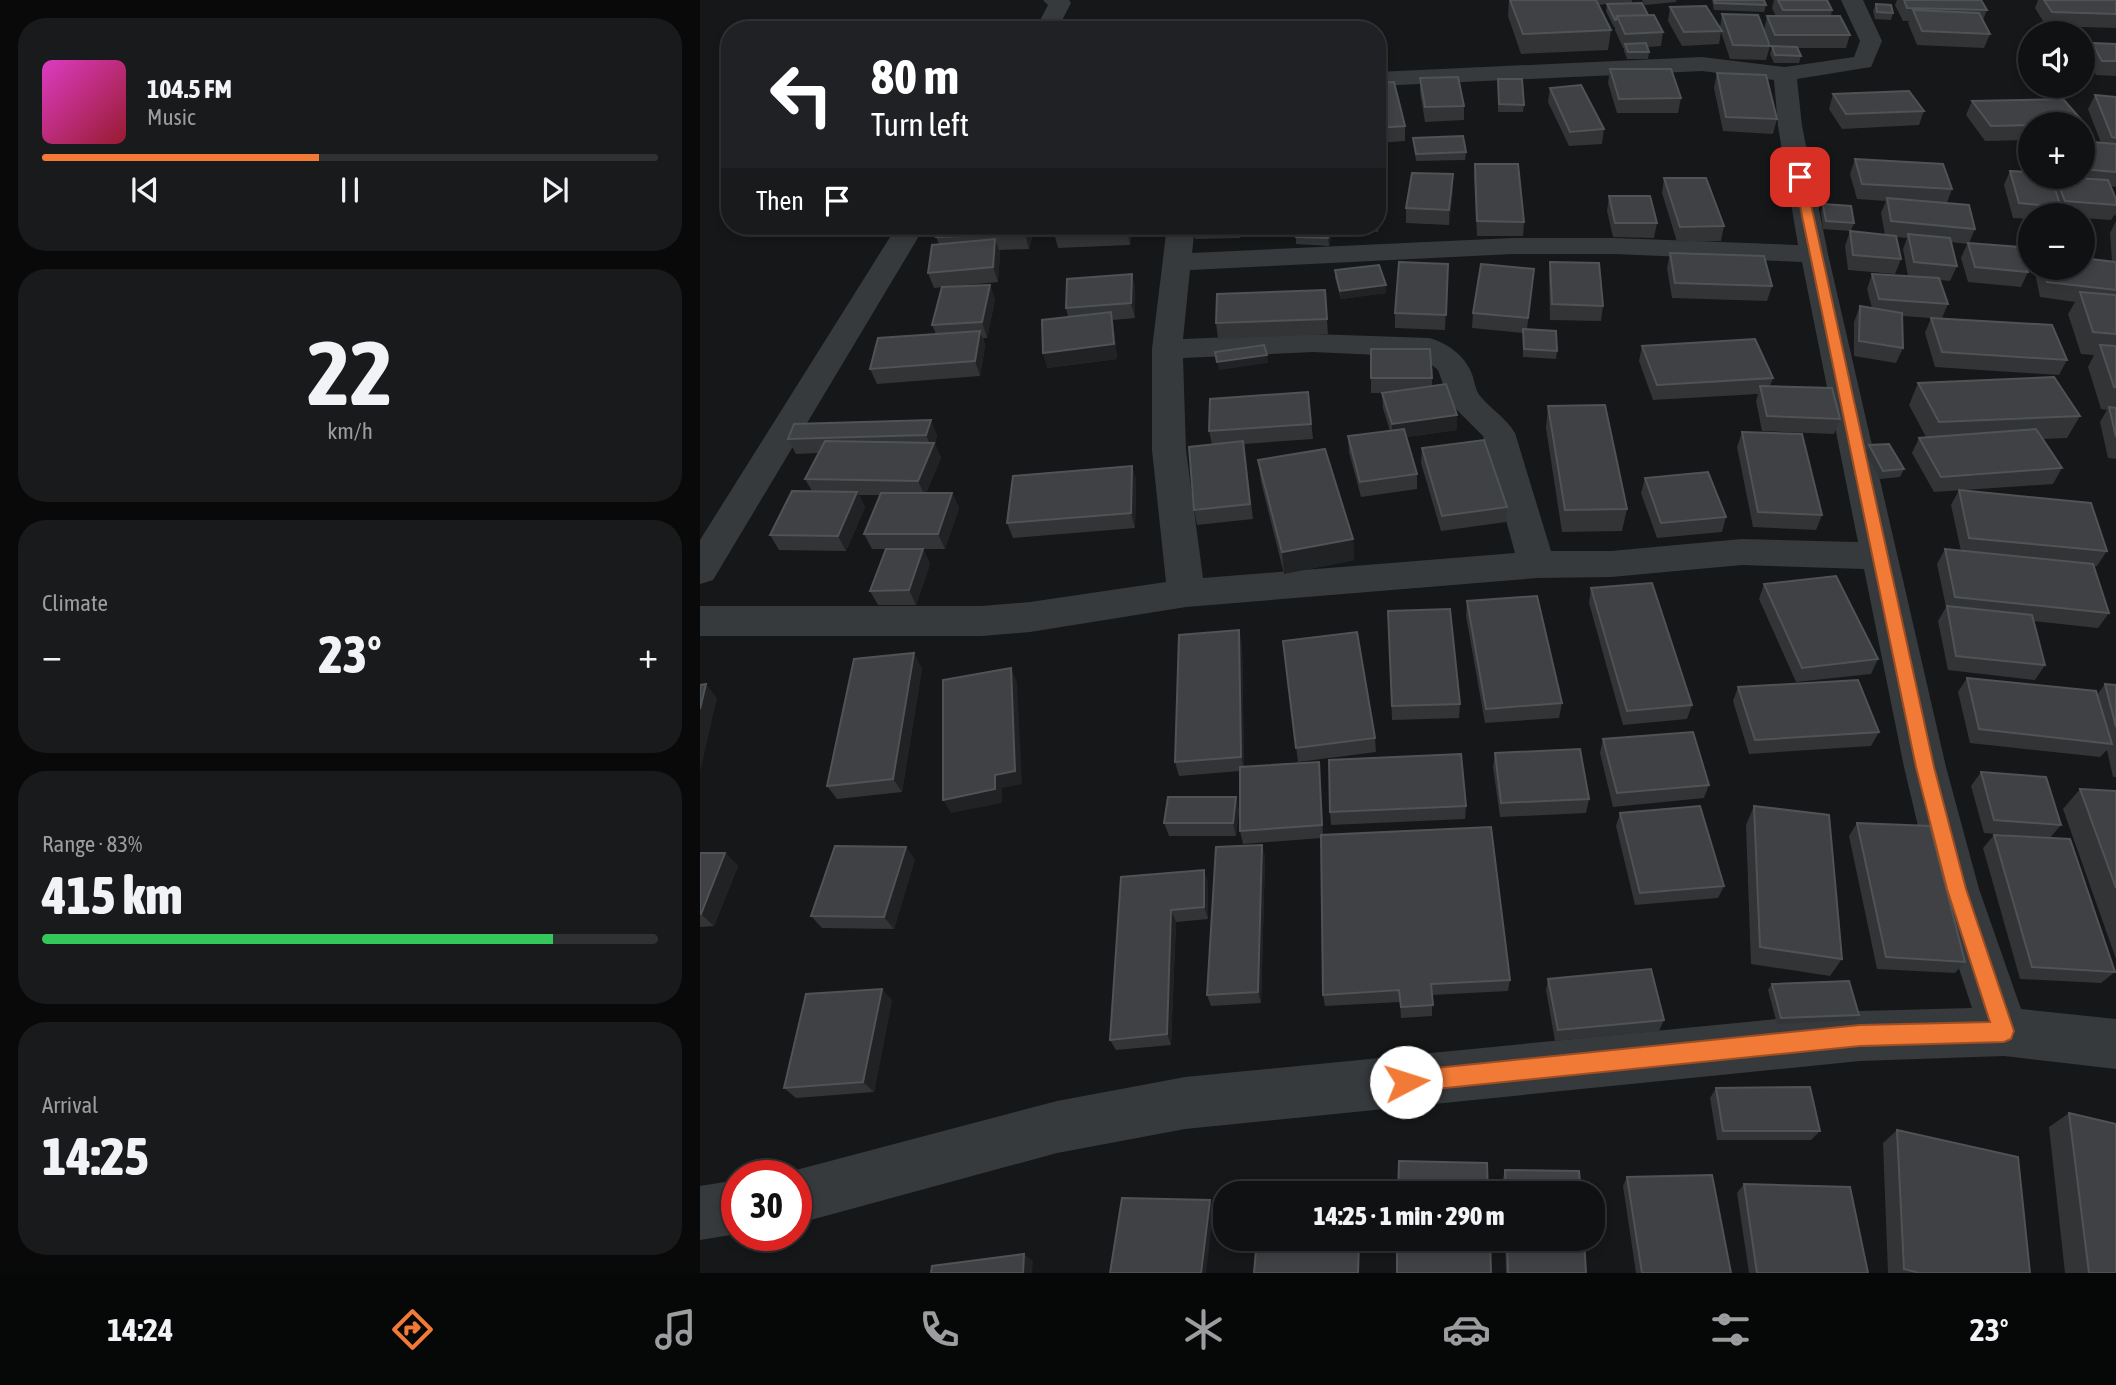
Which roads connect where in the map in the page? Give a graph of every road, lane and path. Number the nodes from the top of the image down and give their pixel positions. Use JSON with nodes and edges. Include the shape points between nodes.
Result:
{"nodes":[{"id":1,"x":1852,"y":0,"type":"edge"},
{"id":2,"x":1064,"y":1,"type":"edge"},
{"id":3,"x":1052,"y":21,"type":"edge"},
{"id":4,"x":1785,"y":74,"type":"junction"},
{"id":5,"x":1386,"y":79,"type":"edge"},
{"id":6,"x":905,"y":235,"type":"edge"},
{"id":7,"x":1180,"y":235,"type":"edge"},
{"id":8,"x":1814,"y":254,"type":"junction"},
{"id":9,"x":1178,"y":262,"type":"junction"},
{"id":10,"x":1167,"y":349,"type":"junction"},
{"id":11,"x":1880,"y":556,"type":"junction"},
{"id":12,"x":1537,"y":565,"type":"junction"},
{"id":13,"x":700,"y":570,"type":"edge"},
{"id":14,"x":1186,"y":593,"type":"junction"},
{"id":15,"x":700,"y":621,"type":"edge"},
{"id":16,"x":2004,"y":1031,"type":"junction"},
{"id":17,"x":2116,"y":1044,"type":"edge"},
{"id":18,"x":812,"y":1193,"type":"edge"},
{"id":19,"x":721,"y":1210,"type":"edge"},
{"id":20,"x":700,"y":1213,"type":"edge"}],
"edges":[{"from":1,"to":4,"type":"street","via":[[1871,41],[1863,62]]},
{"from":2,"to":3,"type":"street"},
{"from":4,"to":5,"type":"street","via":[[1702,64]]},
{"from":4,"to":8,"type":"street"},
{"from":6,"to":13,"type":"street"},
{"from":7,"to":9,"type":"street"},
{"from":8,"to":9,"type":"street","via":[[1513,246]]},
{"from":8,"to":11,"type":"street"},
{"from":9,"to":10,"type":"street"},
{"from":10,"to":12,"type":"street","via":[[1312,343],[1429,348],[1457,372],[1460,391],[1468,403],[1499,433]]},
{"from":10,"to":14,"type":"street","via":[[1169,450]]},
{"from":11,"to":12,"type":"street","via":[[1742,552],[1611,564]]},
{"from":11,"to":16,"type":"street","via":[[1956,889]]},
{"from":12,"to":14,"type":"street"},
{"from":14,"to":15,"type":"street","via":[[981,621]]},
{"from":16,"to":17,"type":"street"},
{"from":16,"to":18,"type":"street","via":[[1860,1035],[1185,1103],[1057,1127]]},
{"from":19,"to":20,"type":"street"}]}
